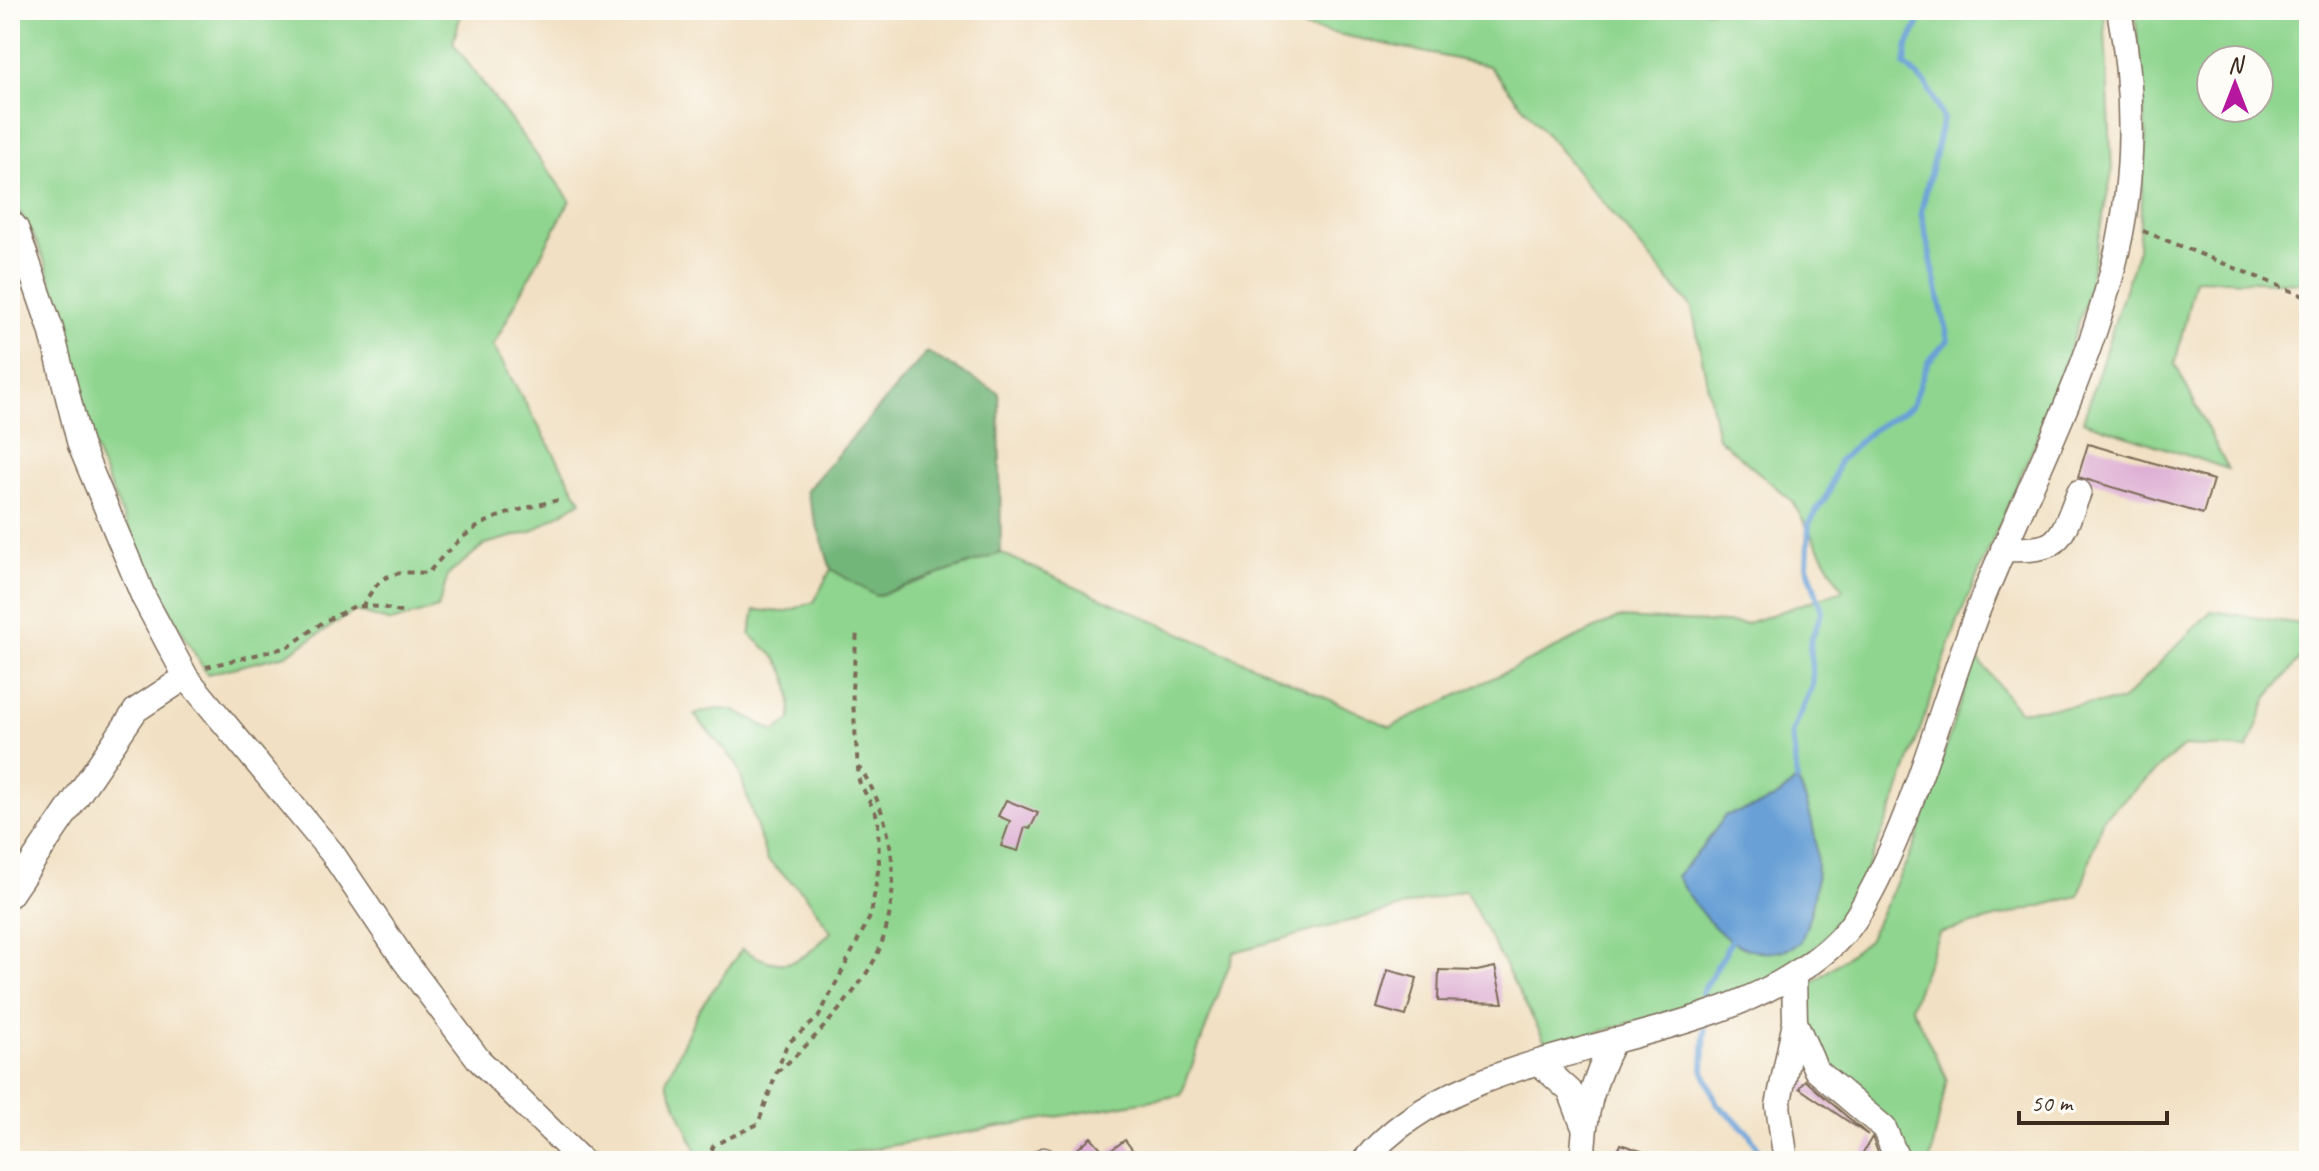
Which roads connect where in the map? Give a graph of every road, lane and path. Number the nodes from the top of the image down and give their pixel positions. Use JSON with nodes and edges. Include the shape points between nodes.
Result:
{"nodes":[{"id":1,"x":2119,"y":10,"type":"edge"},
{"id":2,"x":10,"y":221,"type":"edge"},
{"id":3,"x":2123,"y":223,"type":"junction"},
{"id":4,"x":2309,"y":298,"type":"edge"},
{"id":5,"x":2079,"y":492,"type":"dead end"},
{"id":6,"x":558,"y":500,"type":"dead end"},
{"id":7,"x":2003,"y":549,"type":"junction"},
{"id":8,"x":362,"y":607,"type":"junction"},
{"id":9,"x":407,"y":614,"type":"dead end"},
{"id":10,"x":857,"y":632,"type":"dead end"},
{"id":11,"x":186,"y":677,"type":"junction"},
{"id":12,"x":858,"y":766,"type":"junction"},
{"id":13,"x":10,"y":895,"type":"edge"},
{"id":14,"x":1794,"y":975,"type":"junction"},
{"id":15,"x":1795,"y":1022,"type":"junction"},
{"id":16,"x":1614,"y":1040,"type":"junction"},
{"id":17,"x":1540,"y":1064,"type":"junction"},
{"id":18,"x":775,"y":1074,"type":"junction"},
{"id":19,"x":1583,"y":1125,"type":"junction"},
{"id":20,"x":582,"y":1161,"type":"edge"},
{"id":21,"x":706,"y":1161,"type":"edge"},
{"id":22,"x":1364,"y":1161,"type":"edge"},
{"id":23,"x":1583,"y":1161,"type":"edge"},
{"id":24,"x":1786,"y":1161,"type":"edge"},
{"id":25,"x":1898,"y":1161,"type":"edge"}],
"edges":[{"from":1,"to":3,"type":"street","via":[[2130,125]]},
{"from":2,"to":11,"type":"street","via":[[51,329],[80,445],[144,598]]},
{"from":3,"to":4,"type":"path"},
{"from":3,"to":7,"type":"street","via":[[2081,364]]},
{"from":5,"to":7,"type":"street","via":[[2063,533],[2041,550]]},
{"from":6,"to":8,"type":"path","via":[[495,517],[459,536],[428,573],[397,571],[375,583]]},
{"from":7,"to":14,"type":"street","via":[[1871,891],[1839,938]]},
{"from":8,"to":9,"type":"path"},
{"from":8,"to":11,"type":"path","via":[[323,622],[288,647],[212,663]]},
{"from":10,"to":12,"type":"path","via":[[852,689]]},
{"from":11,"to":13,"type":"street","via":[[136,710]]},
{"from":11,"to":20,"type":"street","via":[[332,853],[479,1060]]},
{"from":12,"to":18,"type":"path","via":[[859,781],[878,818],[879,865],[871,915],[818,1018],[787,1044]]},
{"from":12,"to":18,"type":"path","via":[[882,808],[894,857],[879,951],[807,1048]]},
{"from":14,"to":15,"type":"street"},
{"from":14,"to":16,"type":"street","via":[[1715,1010]]},
{"from":15,"to":24,"type":"street","via":[[1778,1106]]},
{"from":15,"to":25,"type":"street","via":[[1816,1070],[1884,1128]]},
{"from":16,"to":17,"type":"street"},
{"from":16,"to":19,"type":"street","via":[[1595,1080]]},
{"from":17,"to":19,"type":"street","via":[[1570,1091]]},
{"from":17,"to":22,"type":"street","via":[[1432,1105],[1392,1130]]},
{"from":18,"to":21,"type":"path","via":[[758,1124],[714,1145]]},
{"from":19,"to":23,"type":"street"}]}
